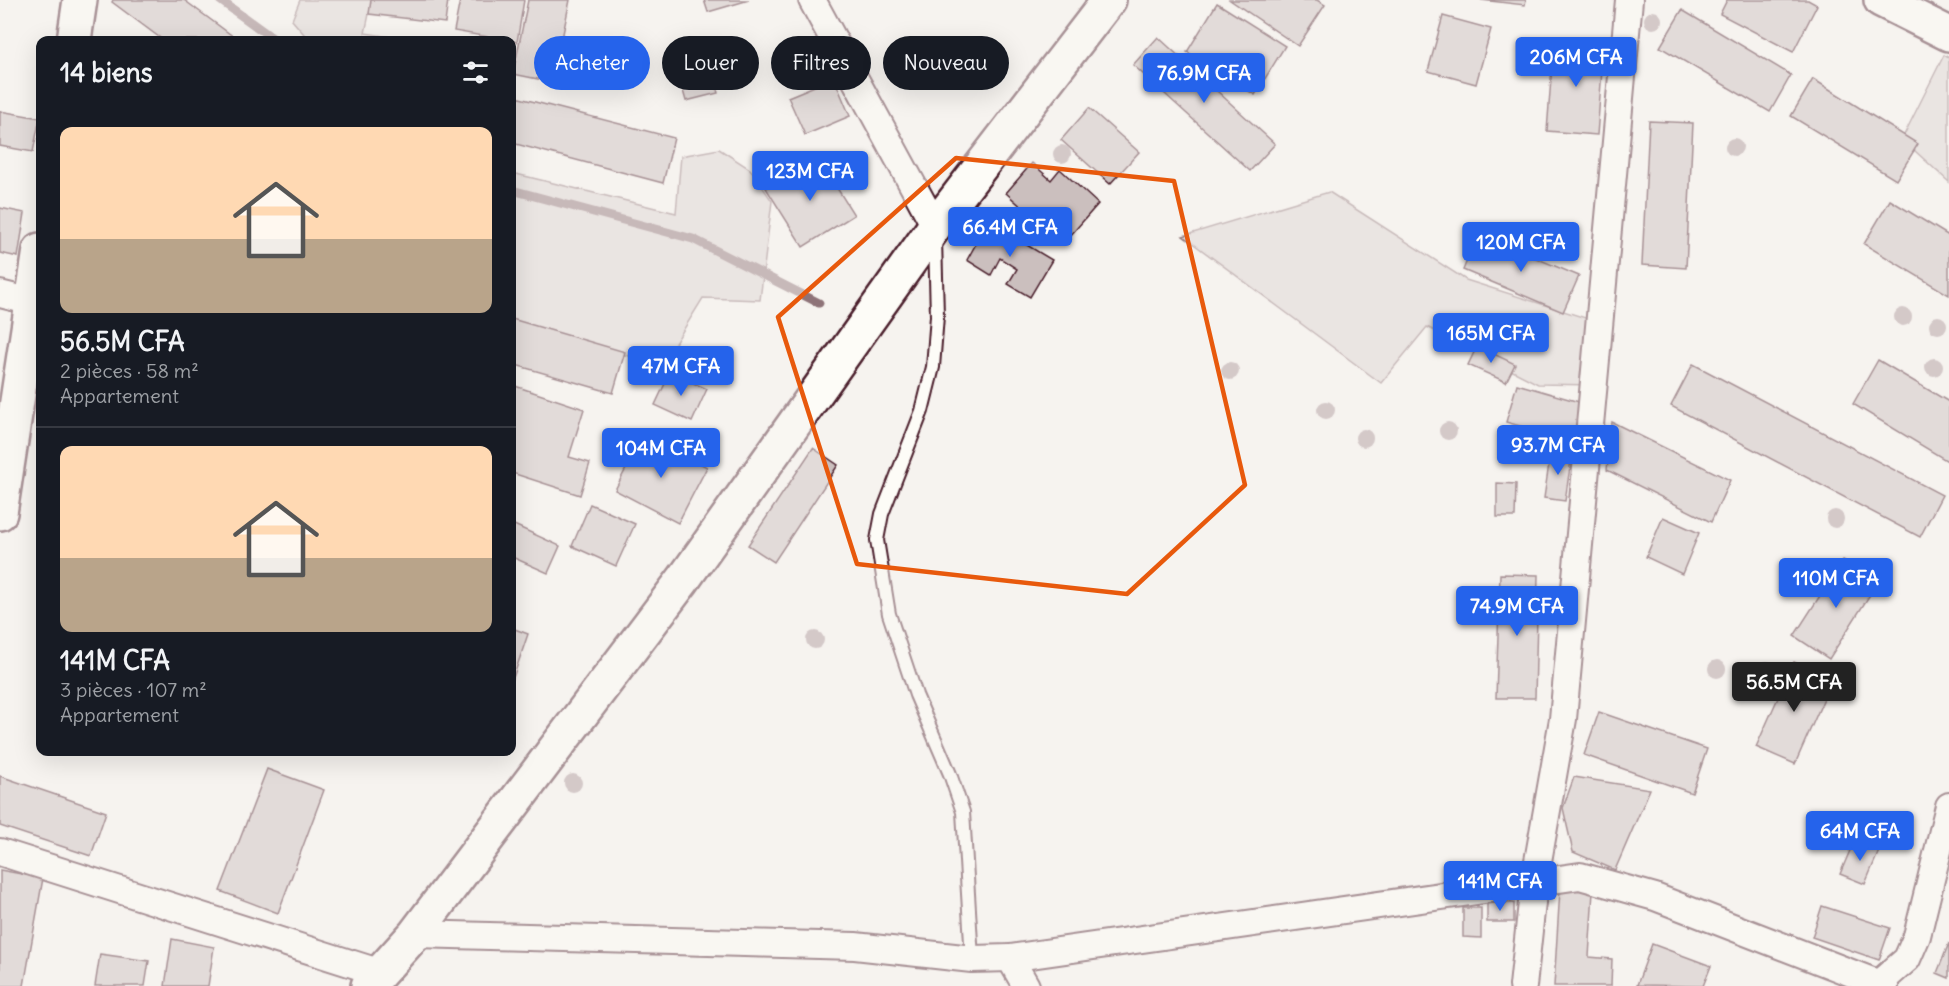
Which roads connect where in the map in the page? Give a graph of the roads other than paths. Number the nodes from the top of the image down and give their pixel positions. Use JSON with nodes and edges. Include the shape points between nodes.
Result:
{"nodes":[{"id":1,"x":80,"y":0,"type":"edge"},
{"id":2,"x":812,"y":0,"type":"edge"},
{"id":3,"x":1109,"y":0,"type":"edge"},
{"id":4,"x":1629,"y":0,"type":"edge"},
{"id":5,"x":1881,"y":0,"type":"edge"},
{"id":6,"x":1949,"y":34,"type":"edge"},
{"id":7,"x":75,"y":36,"type":"edge"},
{"id":8,"x":934,"y":226,"type":"junction"},
{"id":9,"x":36,"y":276,"type":"edge"},
{"id":10,"x":0,"y":294,"type":"edge"},
{"id":11,"x":32,"y":302,"type":"junction"},
{"id":12,"x":0,"y":513,"type":"edge"},
{"id":13,"x":1949,"y":806,"type":"edge"},
{"id":14,"x":0,"y":852,"type":"edge"},
{"id":15,"x":1534,"y":884,"type":"junction"},
{"id":16,"x":415,"y":934,"type":"junction"},
{"id":17,"x":1010,"y":958,"type":"junction"},
{"id":18,"x":972,"y":959,"type":"junction"},
{"id":19,"x":373,"y":979,"type":"edge"},
{"id":20,"x":1879,"y":985,"type":"edge"},
{"id":21,"x":1026,"y":986,"type":"edge"},
{"id":22,"x":1523,"y":986,"type":"edge"}],
"edges":[{"from":1,"to":7,"type":"street"},
{"from":2,"to":8,"type":"street"},
{"from":3,"to":8,"type":"street"},
{"from":4,"to":15,"type":"street","via":[[1563,719]]},
{"from":5,"to":6,"type":"street"},
{"from":8,"to":16,"type":"street","via":[[683,579]]},
{"from":8,"to":18,"type":"lane","via":[[937,316],[933,367],[922,411],[882,514],[877,540],[889,614],[916,695],[963,812]]},
{"from":9,"to":11,"type":"street"},
{"from":10,"to":11,"type":"street"},
{"from":11,"to":12,"type":"street"},
{"from":13,"to":20,"type":"street","via":[[1917,936],[1907,959]]},
{"from":14,"to":19,"type":"street"},
{"from":15,"to":17,"type":"street"},
{"from":15,"to":20,"type":"street","via":[[1580,876],[1602,880]]},
{"from":15,"to":22,"type":"street"},
{"from":16,"to":18,"type":"street","via":[[855,946]]},
{"from":16,"to":19,"type":"street"},
{"from":17,"to":18,"type":"street"},
{"from":17,"to":21,"type":"street"}]}
